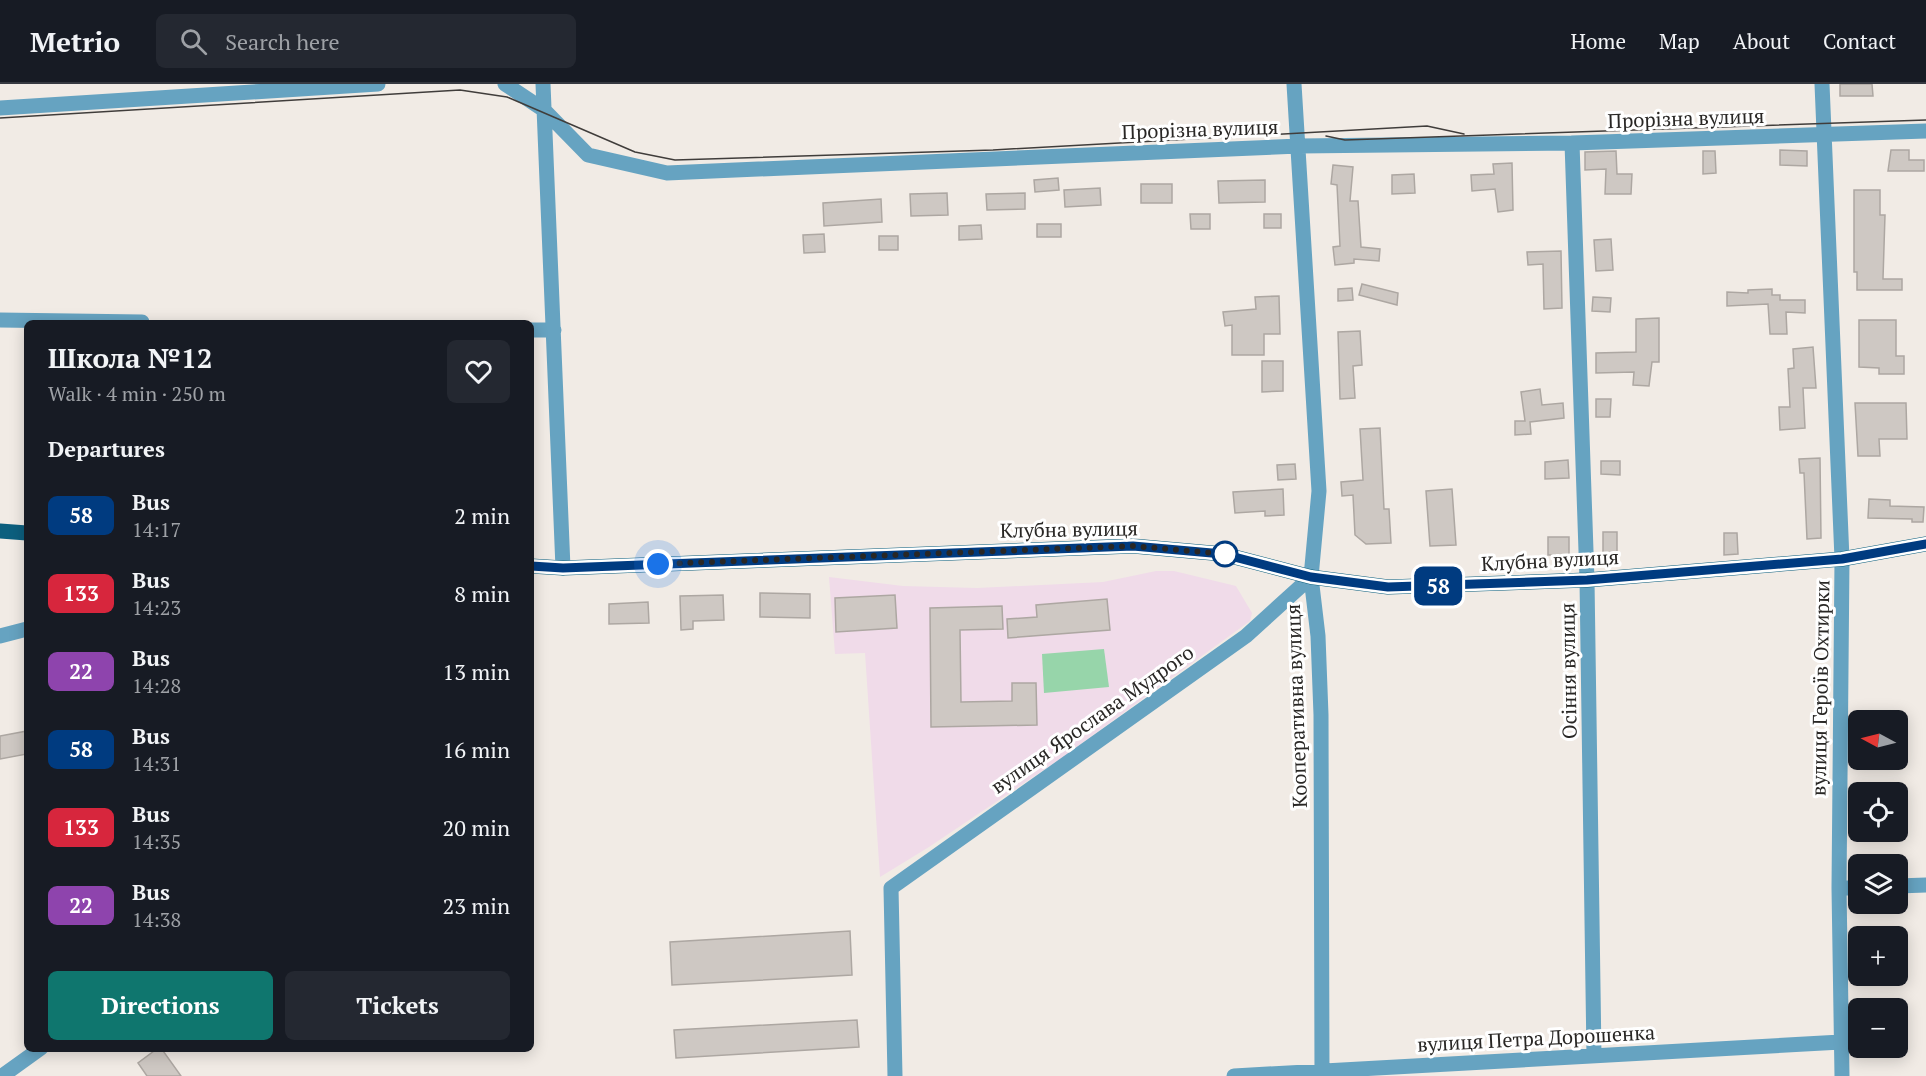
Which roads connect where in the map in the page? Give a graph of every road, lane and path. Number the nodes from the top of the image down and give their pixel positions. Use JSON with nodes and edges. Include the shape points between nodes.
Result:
{"nodes":[{"id":1,"x":378,"y":84,"type":"edge"},
{"id":2,"x":506,"y":84,"type":"edge"},
{"id":3,"x":543,"y":84,"type":"edge"},
{"id":4,"x":1294,"y":84,"type":"edge"},
{"id":5,"x":1822,"y":84,"type":"edge"},
{"id":6,"x":0,"y":108,"type":"edge"},
{"id":7,"x":544,"y":110,"type":"junction"},
{"id":8,"x":1926,"y":130,"type":"edge"},
{"id":9,"x":1824,"y":135,"type":"junction"},
{"id":10,"x":1572,"y":142,"type":"junction"},
{"id":11,"x":1299,"y":146,"type":"junction"},
{"id":12,"x":0,"y":320,"type":"edge"},
{"id":13,"x":24,"y":320,"type":"edge"},
{"id":14,"x":534,"y":330,"type":"edge"},
{"id":15,"x":554,"y":330,"type":"junction"},
{"id":16,"x":0,"y":531,"type":"edge"},
{"id":17,"x":24,"y":533,"type":"edge"},
{"id":18,"x":1926,"y":544,"type":"edge"},
{"id":19,"x":1842,"y":559,"type":"junction"},
{"id":20,"x":534,"y":566,"type":"edge"},
{"id":21,"x":563,"y":568,"type":"junction"},
{"id":22,"x":1311,"y":577,"type":"junction"},
{"id":23,"x":1587,"y":580,"type":"junction"},
{"id":24,"x":24,"y":630,"type":"edge"},
{"id":25,"x":0,"y":636,"type":"edge"},
{"id":26,"x":1926,"y":885,"type":"edge"},
{"id":27,"x":1908,"y":886,"type":"edge"},
{"id":28,"x":1839,"y":888,"type":"junction"},
{"id":29,"x":1848,"y":888,"type":"edge"},
{"id":30,"x":1841,"y":1042,"type":"junction"},
{"id":31,"x":35,"y":1052,"type":"edge"},
{"id":32,"x":1594,"y":1056,"type":"junction"},
{"id":33,"x":1322,"y":1073,"type":"edge"},
{"id":34,"x":2,"y":1076,"type":"edge"},
{"id":35,"x":895,"y":1076,"type":"edge"},
{"id":36,"x":1233,"y":1076,"type":"edge"},
{"id":37,"x":1842,"y":1076,"type":"edge"}],
"edges":[{"from":1,"to":6,"type":"street"},
{"from":2,"to":7,"type":"street","name":"Прорізна вулиця"},
{"from":3,"to":7,"type":"street"},
{"from":4,"to":11,"type":"street","name":"Кооперативна вулиця"},
{"from":5,"to":9,"type":"street","name":"вулиця Героїв Охтирки"},
{"from":7,"to":11,"type":"street","name":"Прорізна вулиця","via":[[588,155],[667,172]]},
{"from":7,"to":15,"type":"street"},
{"from":8,"to":9,"type":"street","name":"Прорізна вулиця"},
{"from":9,"to":10,"type":"street","name":"Прорізна вулиця"},
{"from":9,"to":19,"type":"street","name":"вулиця Героїв Охтирки"},
{"from":10,"to":11,"type":"street","name":"Прорізна вулиця"},
{"from":10,"to":23,"type":"street","name":"Осіння вулиця"},
{"from":11,"to":22,"type":"street","name":"Кооперативна вулиця","via":[[1319,491]]},
{"from":12,"to":13,"type":"street"},
{"from":14,"to":15,"type":"street"},
{"from":15,"to":21,"type":"street"},
{"from":16,"to":17,"type":"main road"},
{"from":18,"to":19,"type":"main road","name":"Клубна вулиця"},
{"from":19,"to":23,"type":"main road","name":"Клубна вулиця"},
{"from":19,"to":28,"type":"street","name":"вулиця Героїв Охтирки"},
{"from":20,"to":21,"type":"main road","name":"Клубна вулиця"},
{"from":21,"to":22,"type":"main road","name":"Клубна вулиця","via":[[1133,546],[1223,554]]},
{"from":22,"to":23,"type":"main road","name":"Клубна вулиця","via":[[1388,587]]},
{"from":22,"to":33,"type":"street","name":"Кооперативна вулиця","via":[[1321,715]]},
{"from":22,"to":35,"type":"street","name":"вулиця Ярослава Мудрого","via":[[1246,636],[891,888]]},
{"from":23,"to":32,"type":"street","name":"Осіння вулиця"},
{"from":24,"to":25,"type":"street"},
{"from":26,"to":27,"type":"street"},
{"from":28,"to":29,"type":"street"},
{"from":28,"to":30,"type":"street","name":"вулиця Героїв Охтирки"},
{"from":30,"to":32,"type":"street","name":"вулиця Петра Дорошенка"},
{"from":30,"to":37,"type":"street","name":"вулиця Героїв Охтирки"},
{"from":31,"to":34,"type":"street"},
{"from":32,"to":33,"type":"street","name":"вулиця Петра Дорошенка"},
{"from":33,"to":36,"type":"street","name":"вулиця Петра Дорошенка"}]}
